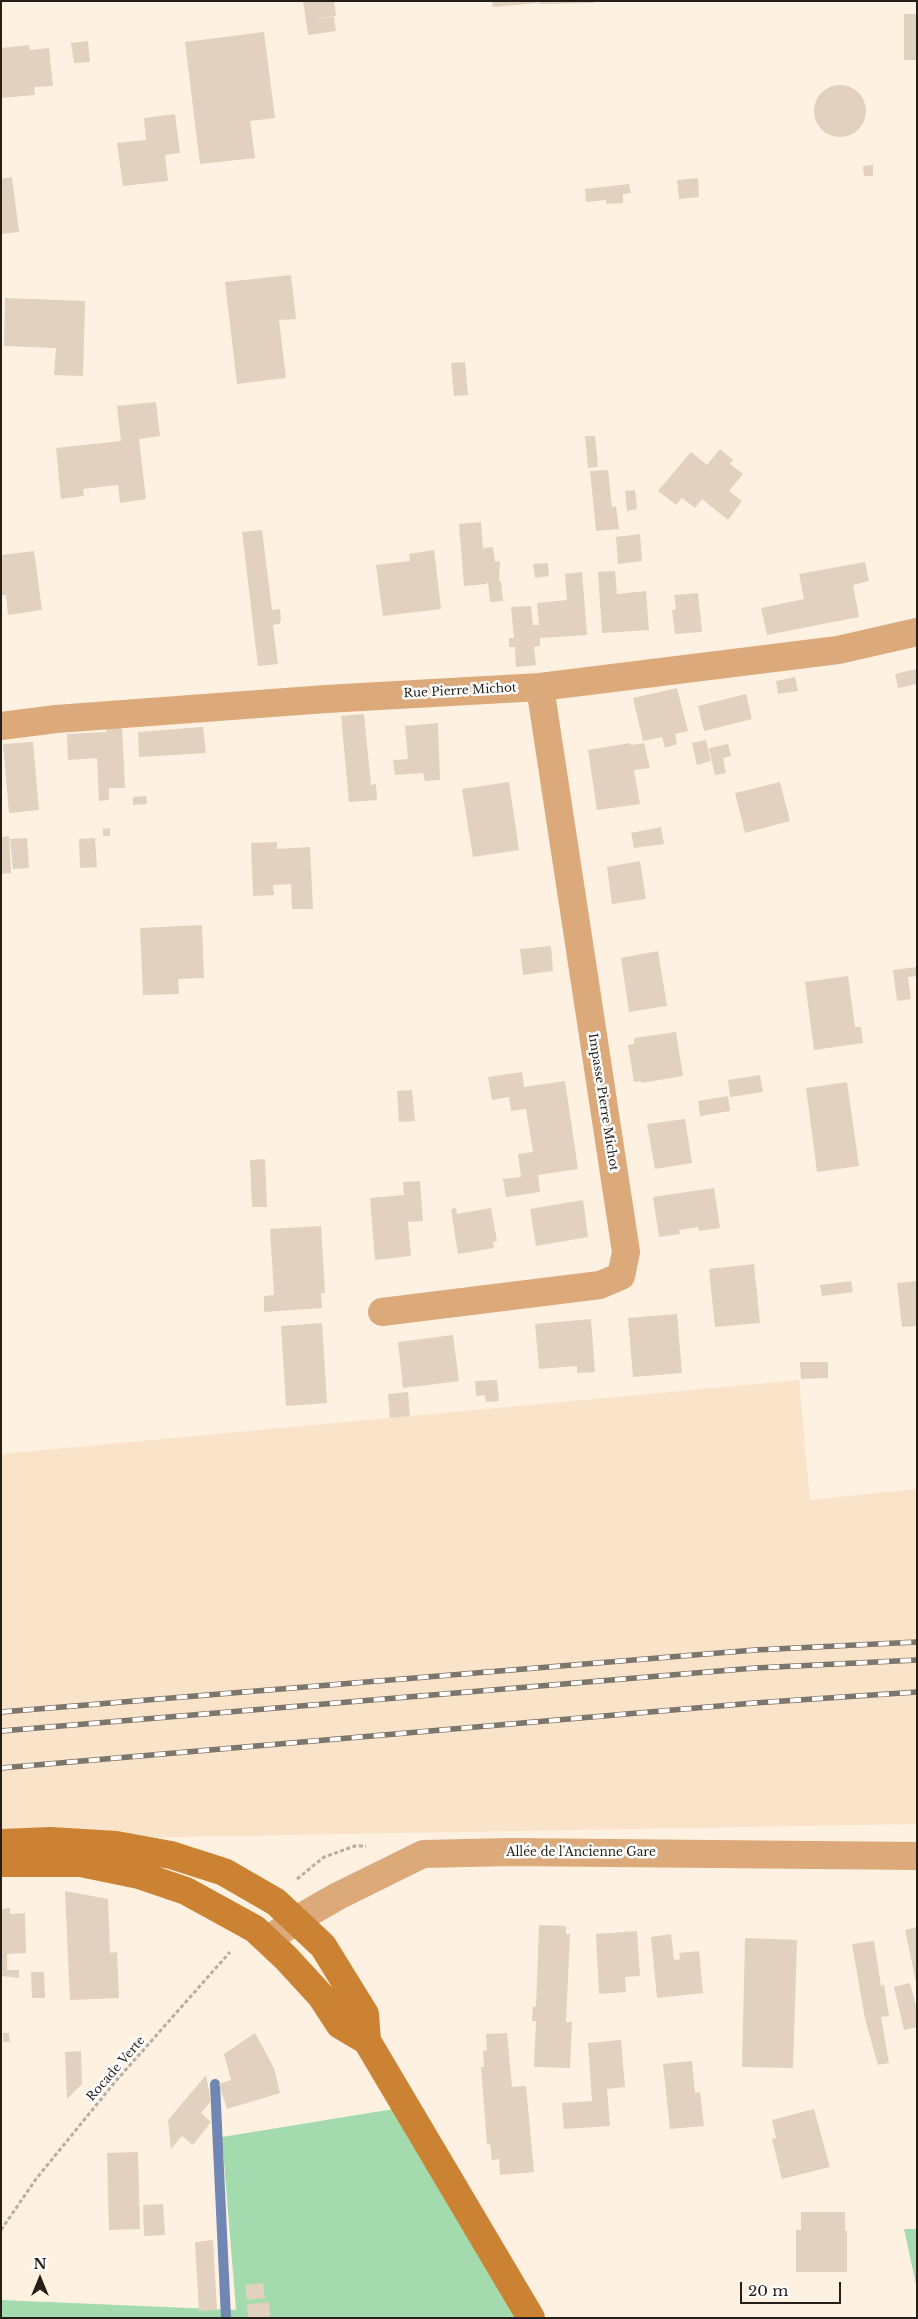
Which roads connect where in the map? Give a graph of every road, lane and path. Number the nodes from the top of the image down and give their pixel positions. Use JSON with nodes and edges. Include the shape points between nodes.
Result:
{"nodes":[{"id":1,"x":917,"y":632,"type":"edge"},
{"id":2,"x":540,"y":686,"type":"junction"},
{"id":3,"x":1,"y":726,"type":"edge"},
{"id":4,"x":382,"y":1312,"type":"dead end"},
{"id":5,"x":1,"y":1843,"type":"edge"},
{"id":6,"x":917,"y":1856,"type":"edge"},
{"id":7,"x":1,"y":1864,"type":"edge"},
{"id":8,"x":296,"y":1920,"type":"junction"},
{"id":9,"x":261,"y":1935,"type":"junction"},
{"id":10,"x":367,"y":2041,"type":"junction"},
{"id":11,"x":1,"y":2230,"type":"edge"},
{"id":12,"x":531,"y":2318,"type":"edge"}],
"edges":[{"from":1,"to":2,"type":"street","name":"Rue Pierre Michot","via":[[838,650]]},
{"from":2,"to":3,"type":"street","name":"Rue Pierre Michot","via":[[65,718]]},
{"from":2,"to":4,"type":"street","name":"Impasse Pierre Michot","via":[[626,1252],[621,1276],[600,1285]]},
{"from":5,"to":8,"type":"main road","via":[[116,1845],[171,1855],[224,1872],[276,1902]]},
{"from":6,"to":8,"type":"street","name":"Allée de l'Ancienne Gare","via":[[424,1854]]},
{"from":7,"to":9,"type":"main road","via":[[81,1863],[139,1875],[186,1891]]},
{"from":8,"to":9,"type":"street","name":"Allée de l'Ancienne Gare"},
{"from":8,"to":10,"type":"main road","via":[[323,1946],[365,2014]]},
{"from":9,"to":10,"type":"main road","via":[[321,1996],[340,2025]]},
{"from":9,"to":11,"type":"path","name":"Rocade Verte","via":[[234,1947],[115,2082],[36,2179]]},
{"from":10,"to":12,"type":"main road"}]}
